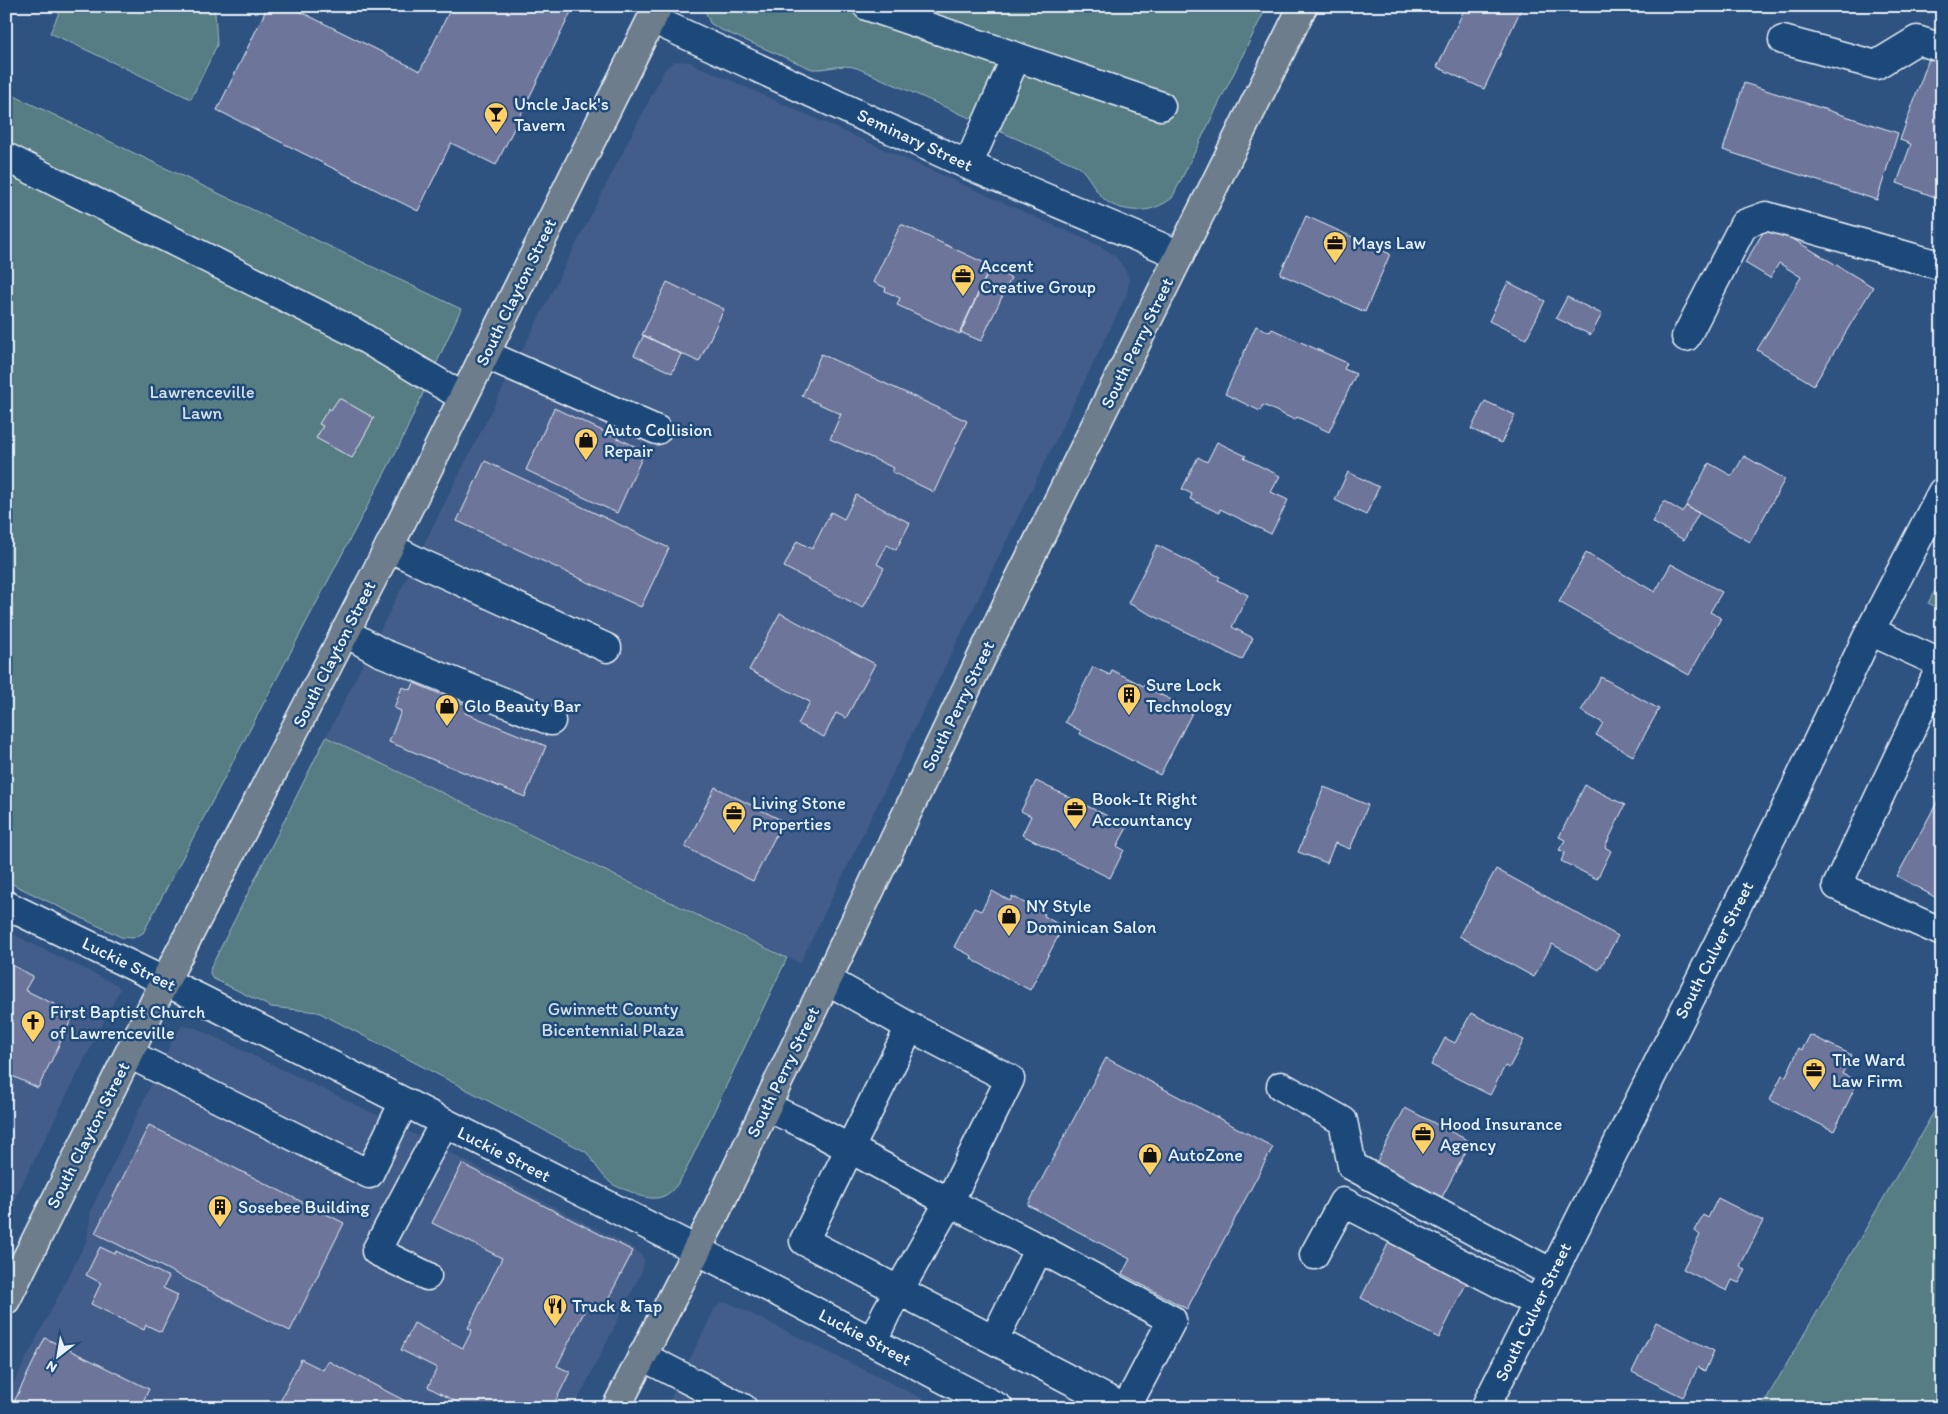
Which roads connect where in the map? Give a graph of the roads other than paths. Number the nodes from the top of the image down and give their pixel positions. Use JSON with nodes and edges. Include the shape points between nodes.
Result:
{"nodes":[{"id":1,"x":867,"y":6,"type":"edge"},
{"id":2,"x":1302,"y":6,"type":"edge"},
{"id":3,"x":655,"y":12,"type":"edge"},
{"id":4,"x":1784,"y":40,"type":"dead end"},
{"id":5,"x":1942,"y":48,"type":"edge"},
{"id":6,"x":1016,"y":57,"type":"junction"},
{"id":7,"x":1161,"y":106,"type":"dead end"},
{"id":8,"x":6,"y":158,"type":"edge"},
{"id":9,"x":968,"y":165,"type":"junction"},
{"id":10,"x":1180,"y":255,"type":"junction"},
{"id":11,"x":1942,"y":266,"type":"edge"},
{"id":12,"x":1686,"y":337,"type":"dead end"},
{"id":13,"x":485,"y":354,"type":"junction"},
{"id":14,"x":463,"y":397,"type":"junction"},
{"id":15,"x":658,"y":430,"type":"dead end"},
{"id":16,"x":1942,"y":492,"type":"edge"},
{"id":17,"x":389,"y":547,"type":"junction"},
{"id":18,"x":1870,"y":631,"type":"junction"},
{"id":19,"x":345,"y":632,"type":"junction"},
{"id":20,"x":607,"y":648,"type":"dead end"},
{"id":21,"x":1942,"y":664,"type":"edge"},
{"id":22,"x":551,"y":721,"type":"dead end"},
{"id":23,"x":6,"y":905,"type":"edge"},
{"id":24,"x":1942,"y":932,"type":"edge"},
{"id":25,"x":165,"y":980,"type":"junction"},
{"id":26,"x":828,"y":980,"type":"junction"},
{"id":27,"x":910,"y":1026,"type":"junction"},
{"id":28,"x":129,"y":1054,"type":"junction"},
{"id":29,"x":1281,"y":1086,"type":"dead end"},
{"id":30,"x":404,"y":1102,"type":"junction"},
{"id":31,"x":767,"y":1107,"type":"junction"},
{"id":32,"x":444,"y":1123,"type":"junction"},
{"id":33,"x":848,"y":1148,"type":"junction"},
{"id":34,"x":949,"y":1202,"type":"junction"},
{"id":35,"x":1039,"y":1248,"type":"junction"},
{"id":36,"x":696,"y":1250,"type":"junction"},
{"id":37,"x":1314,"y":1255,"type":"dead end"},
{"id":38,"x":1552,"y":1273,"type":"junction"},
{"id":39,"x":427,"y":1276,"type":"dead end"},
{"id":40,"x":898,"y":1290,"type":"junction"},
{"id":41,"x":6,"y":1300,"type":"edge"},
{"id":42,"x":1537,"y":1303,"type":"junction"},
{"id":43,"x":994,"y":1340,"type":"junction"},
{"id":44,"x":873,"y":1341,"type":"junction"},
{"id":45,"x":642,"y":1356,"type":"junction"},
{"id":46,"x":616,"y":1408,"type":"edge"},
{"id":47,"x":743,"y":1408,"type":"edge"},
{"id":48,"x":999,"y":1408,"type":"edge"},
{"id":49,"x":1125,"y":1408,"type":"edge"},
{"id":50,"x":1485,"y":1408,"type":"edge"}],
"edges":[{"from":1,"to":6,"type":"street"},
{"from":2,"to":10,"type":"main road","name":"South Perry Street"},
{"from":3,"to":9,"type":"street","name":"Seminary Street"},
{"from":3,"to":13,"type":"main road","name":"South Clayton Street"},
{"from":4,"to":5,"type":"street","via":[[1876,65],[1917,40]]},
{"from":6,"to":7,"type":"street"},
{"from":6,"to":9,"type":"street"},
{"from":8,"to":14,"type":"street","via":[[354,332]]},
{"from":9,"to":10,"type":"street","name":"Seminary Street"},
{"from":10,"to":26,"type":"main road","name":"South Perry Street","via":[[1006,607]]},
{"from":11,"to":12,"type":"street","via":[[1766,216],[1744,224]]},
{"from":13,"to":14,"type":"main road","name":"South Clayton Street"},
{"from":13,"to":15,"type":"street"},
{"from":14,"to":17,"type":"main road","name":"South Clayton Street"},
{"from":16,"to":18,"type":"street","name":"South Culver Street"},
{"from":17,"to":19,"type":"main road","name":"South Clayton Street"},
{"from":17,"to":20,"type":"street"},
{"from":18,"to":21,"type":"street"},
{"from":18,"to":38,"type":"street","name":"South Culver Street","via":[[1782,816]]},
{"from":19,"to":22,"type":"street","via":[[380,652]]},
{"from":19,"to":25,"type":"main road","name":"South Clayton Street"},
{"from":21,"to":24,"type":"street","via":[[1837,886]]},
{"from":23,"to":25,"type":"street","name":"Luckie Street"},
{"from":25,"to":28,"type":"main road","name":"South Clayton Street"},
{"from":25,"to":30,"type":"street","name":"Luckie Street"},
{"from":26,"to":27,"type":"street"},
{"from":26,"to":31,"type":"main road","name":"South Perry Street"},
{"from":27,"to":33,"type":"street"},
{"from":27,"to":34,"type":"street","via":[[1010,1079]]},
{"from":28,"to":30,"type":"street","via":[[369,1174]]},
{"from":28,"to":41,"type":"main road","name":"South Clayton Street"},
{"from":29,"to":38,"type":"street","via":[[1343,1121],[1352,1166]]},
{"from":30,"to":32,"type":"street","name":"Luckie Street"},
{"from":31,"to":33,"type":"street"},
{"from":31,"to":36,"type":"main road","name":"South Perry Street"},
{"from":32,"to":36,"type":"street","name":"Luckie Street"},
{"from":32,"to":39,"type":"street","via":[[376,1251]]},
{"from":33,"to":34,"type":"street"},
{"from":33,"to":40,"type":"street","via":[[804,1240]]},
{"from":34,"to":35,"type":"street"},
{"from":34,"to":40,"type":"street"},
{"from":35,"to":43,"type":"street"},
{"from":35,"to":49,"type":"street","via":[[1172,1320]]},
{"from":36,"to":44,"type":"street","name":"Luckie Street"},
{"from":36,"to":45,"type":"main road","name":"South Perry Street"},
{"from":37,"to":42,"type":"street","via":[[1343,1202]]},
{"from":38,"to":42,"type":"street","name":"South Culver Street"},
{"from":40,"to":43,"type":"street"},
{"from":40,"to":44,"type":"street"},
{"from":42,"to":50,"type":"street","name":"South Culver Street"},
{"from":43,"to":49,"type":"street"},
{"from":44,"to":48,"type":"street","name":"Luckie Street"},
{"from":45,"to":46,"type":"main road","name":"South Perry Street"},
{"from":45,"to":47,"type":"street"}]}
